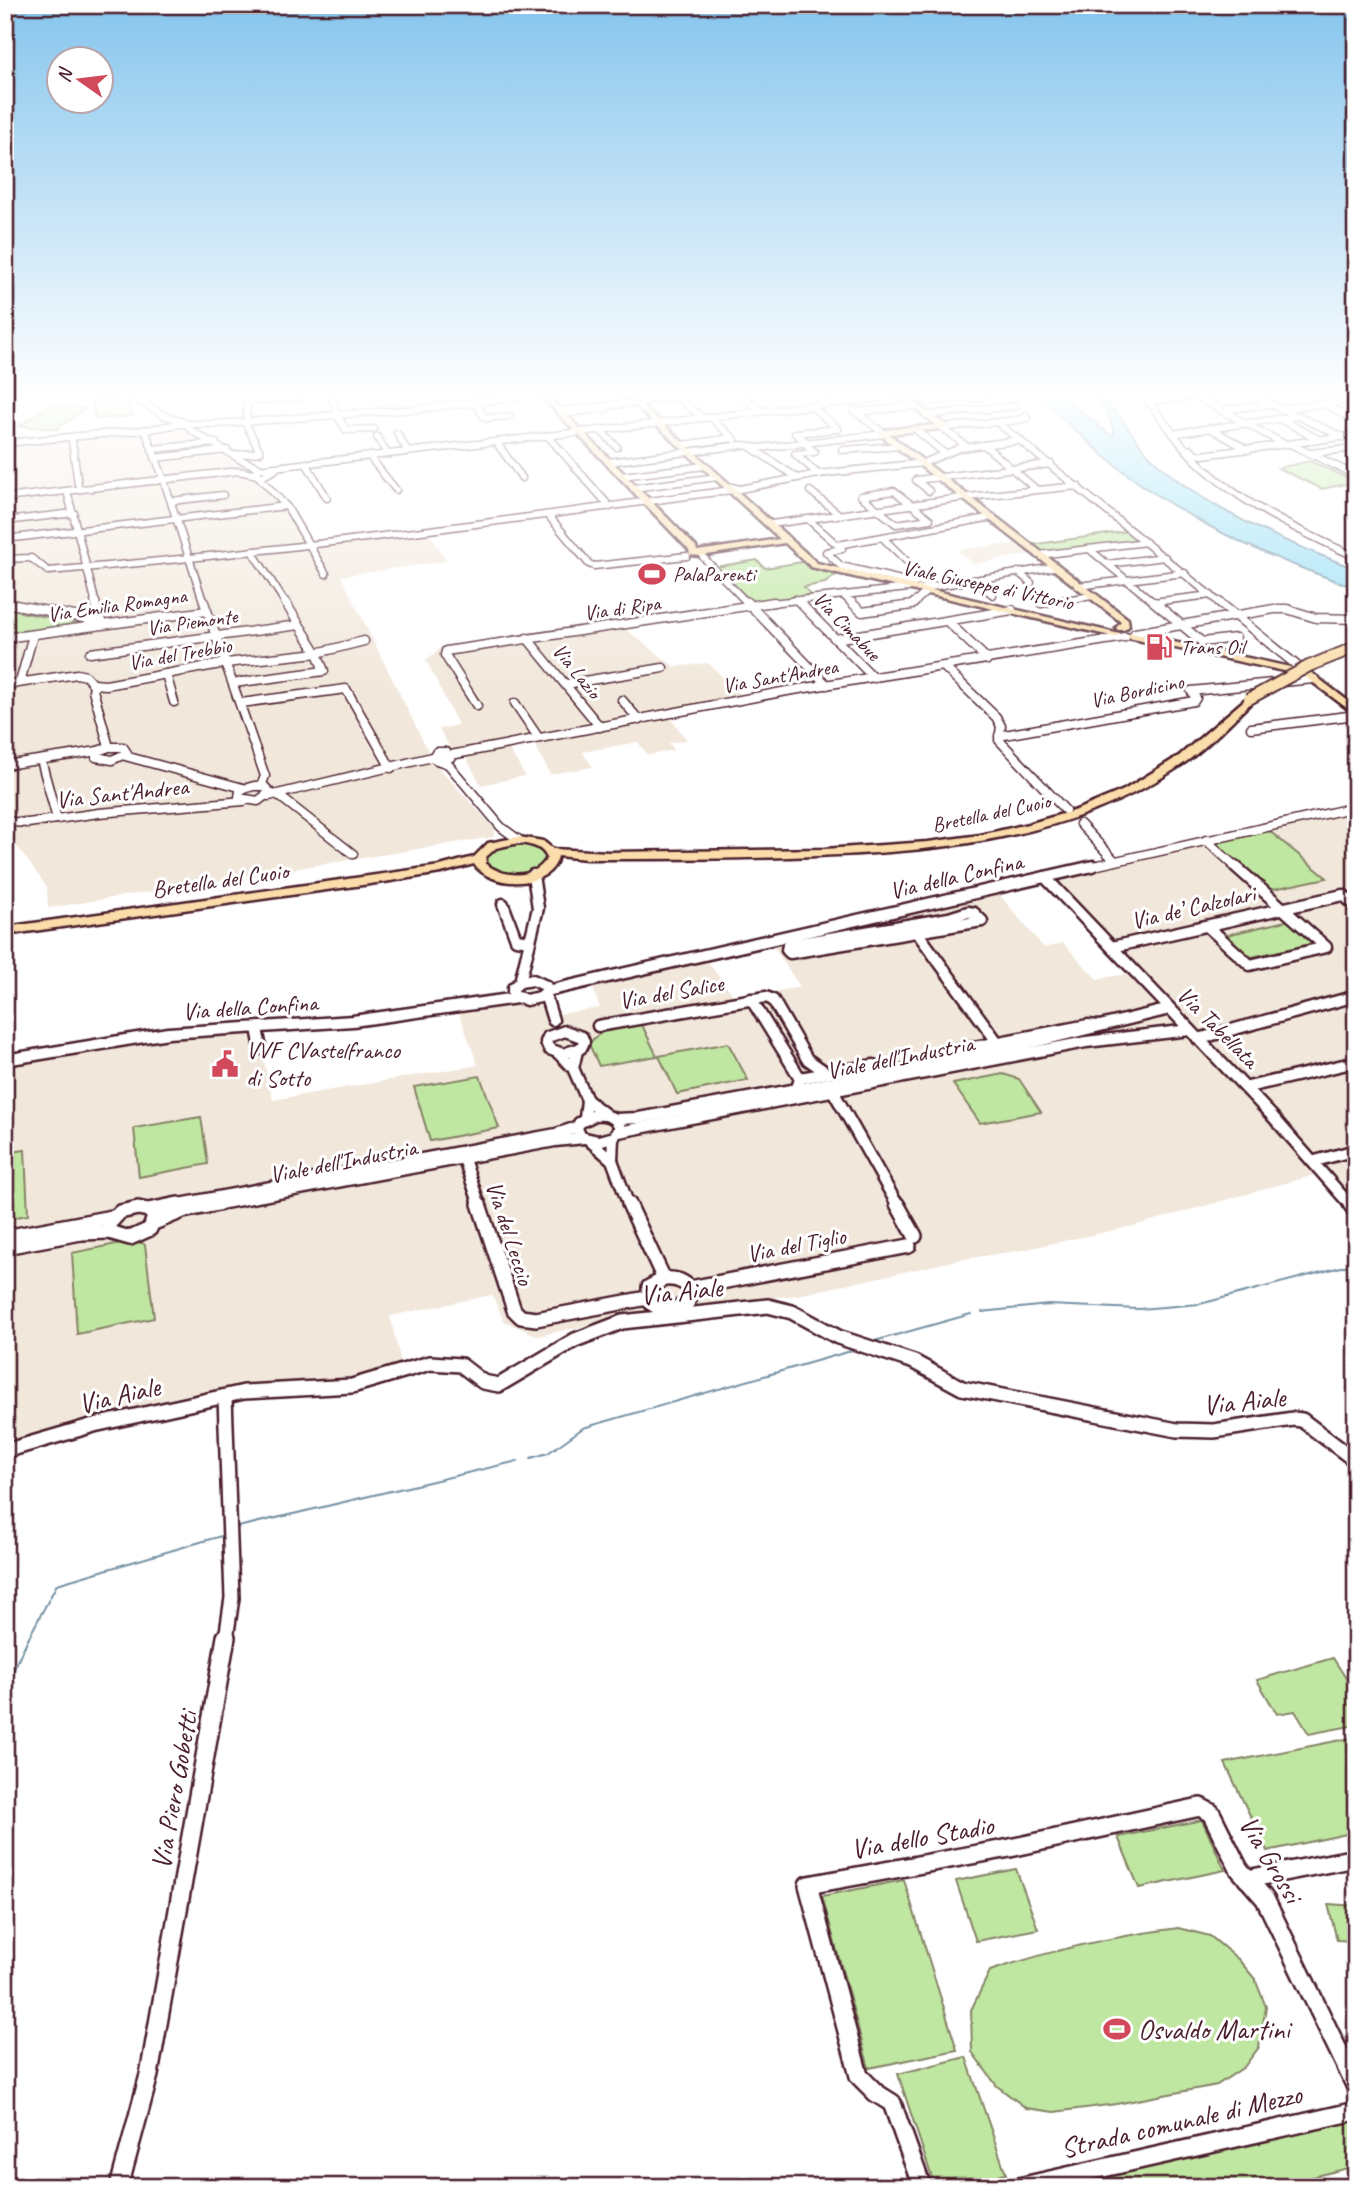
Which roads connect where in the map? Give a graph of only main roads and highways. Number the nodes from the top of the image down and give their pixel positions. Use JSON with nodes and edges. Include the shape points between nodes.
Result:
{"nodes":[{"id":1,"x":644,"y":499,"type":"edge"},
{"id":2,"x":744,"y":499,"type":"edge"},
{"id":3,"x":971,"y":499,"type":"edge"},
{"id":4,"x":790,"y":542,"type":"junction"},
{"id":5,"x":1131,"y":634,"type":"junction"},
{"id":6,"x":1356,"y":647,"type":"edge"},
{"id":7,"x":1356,"y":713,"type":"edge"},
{"id":8,"x":551,"y":858,"type":"junction"},
{"id":9,"x":481,"y":864,"type":"junction"},
{"id":10,"x":5,"y":931,"type":"edge"}],
"edges":[{"from":1,"to":4,"type":"main road","via":[[699,556]]},
{"from":2,"to":4,"type":"main road","name":"Viale Giuseppe di Vittorio"},
{"from":3,"to":5,"type":"main road","via":[[1126,622]]},
{"from":4,"to":5,"type":"main road","name":"Viale Giuseppe di Vittorio","via":[[819,567]]},
{"from":5,"to":7,"type":"main road","name":"Viale Giuseppe di Vittorio","via":[[1310,676]]},
{"from":6,"to":8,"type":"main road","name":"Bretella del Cuoio","bridge":true,"via":[[1297,671],[1249,699],[1196,747],[1149,780],[1076,813],[1017,829],[942,845],[875,851]]},
{"from":8,"to":9,"type":"main road","name":"Bretella del Cuoio","via":[[529,880],[501,877]]},
{"from":8,"to":9,"type":"main road","via":[[536,842],[519,840],[485,850]]},
{"from":9,"to":10,"type":"main road","name":"Bretella del Cuoio"}]}
